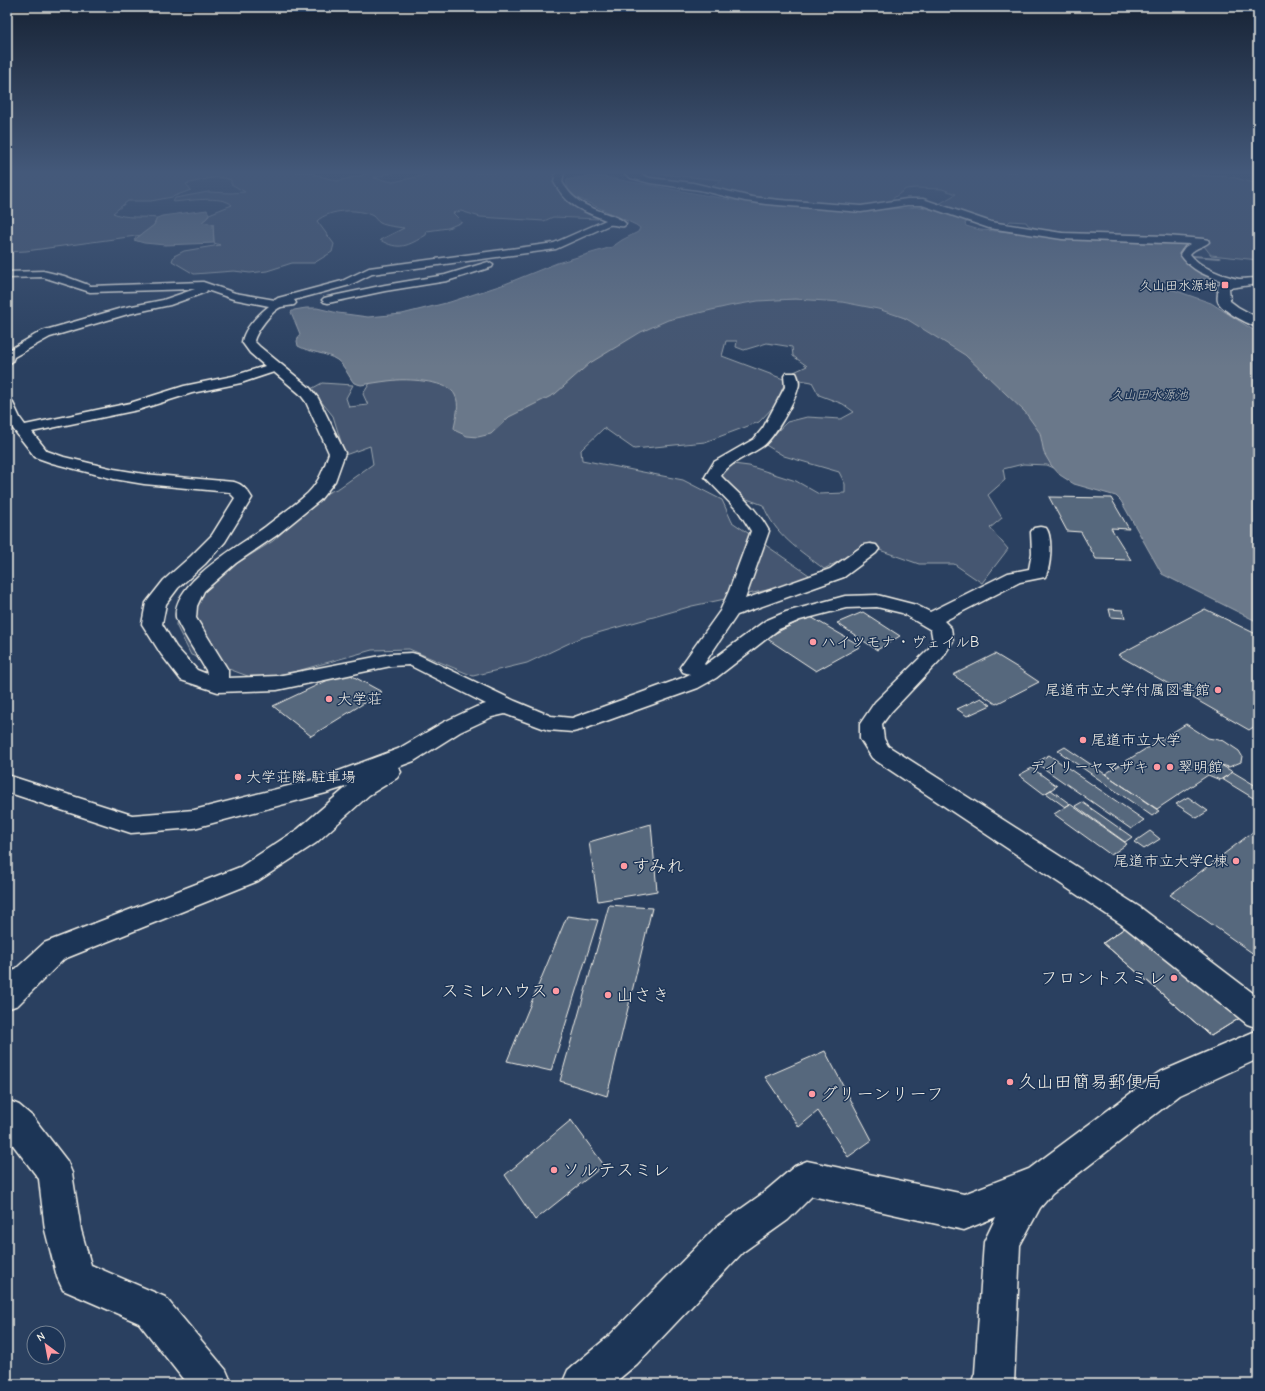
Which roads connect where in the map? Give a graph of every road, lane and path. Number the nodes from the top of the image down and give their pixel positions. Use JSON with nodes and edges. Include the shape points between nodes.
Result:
{"nodes":[{"id":1,"x":577,"y":237,"type":"edge"},
{"id":2,"x":1099,"y":237,"type":"edge"},
{"id":3,"x":578,"y":248,"type":"dead end"},
{"id":4,"x":7,"y":275,"type":"edge"},
{"id":5,"x":1233,"y":280,"type":"junction"},
{"id":6,"x":1258,"y":281,"type":"edge"},
{"id":7,"x":210,"y":288,"type":"junction"},
{"id":8,"x":280,"y":304,"type":"junction"},
{"id":9,"x":1258,"y":323,"type":"edge"},
{"id":10,"x":7,"y":359,"type":"edge"},
{"id":11,"x":273,"y":365,"type":"junction"},
{"id":12,"x":791,"y":376,"type":"dead end"},
{"id":13,"x":12,"y":418,"type":"edge"},
{"id":14,"x":1040,"y":532,"type":"dead end"},
{"id":15,"x":870,"y":549,"type":"dead end"},
{"id":16,"x":730,"y":611,"type":"junction"},
{"id":17,"x":930,"y":620,"type":"junction"},
{"id":18,"x":708,"y":673,"type":"junction"},
{"id":19,"x":218,"y":685,"type":"junction"},
{"id":20,"x":507,"y":706,"type":"junction"},
{"id":21,"x":406,"y":755,"type":"junction"},
{"id":22,"x":7,"y":783,"type":"edge"},
{"id":23,"x":7,"y":996,"type":"edge"},
{"id":24,"x":1258,"y":1015,"type":"edge"},
{"id":25,"x":1258,"y":1044,"type":"edge"},
{"id":26,"x":7,"y":1116,"type":"edge"},
{"id":27,"x":1040,"y":1182,"type":"junction"},
{"id":28,"x":212,"y":1384,"type":"edge"},
{"id":29,"x":582,"y":1384,"type":"edge"},
{"id":30,"x":991,"y":1384,"type":"edge"}],
"edges":[{"from":1,"to":8,"type":"street","via":[[556,246],[369,271],[346,283],[282,300]]},
{"from":2,"to":5,"type":"street","via":[[1204,242],[1186,251],[1187,259],[1200,268]]},
{"from":3,"to":8,"type":"street","via":[[563,253],[490,264],[447,278],[385,288],[336,300]]},
{"from":4,"to":7,"type":"street","via":[[43,274],[90,289],[185,284]]},
{"from":5,"to":6,"type":"street"},
{"from":5,"to":9,"type":"street","via":[[1223,286],[1224,302]]},
{"from":7,"to":8,"type":"street","via":[[233,296]]},
{"from":7,"to":10,"type":"street","via":[[166,303],[126,311],[46,334],[9,355]]},
{"from":8,"to":11,"type":"street","via":[[265,315],[249,335],[248,342]]},
{"from":11,"to":13,"type":"street","via":[[270,369],[236,380],[189,389],[133,406]]},
{"from":11,"to":19,"type":"street","via":[[305,391],[313,401],[337,453],[327,481],[314,496],[271,531],[229,559],[196,588],[187,606],[186,618],[216,670]]},
{"from":12,"to":16,"type":"street","via":[[792,387],[770,430],[759,442],[720,464],[714,477],[751,512],[760,531]]},
{"from":13,"to":19,"type":"street","via":[[41,454],[58,460],[144,479],[234,487],[244,498],[219,538],[171,584],[156,603],[152,624],[168,650],[190,675]]},
{"from":14,"to":17,"type":"street","via":[[1041,553],[1038,573],[1015,577]]},
{"from":15,"to":16,"type":"street","via":[[837,573]]},
{"from":16,"to":18,"type":"street","via":[[691,667]]},
{"from":17,"to":18,"type":"street","via":[[909,609],[877,601],[845,602],[793,616],[772,625]]},
{"from":17,"to":24,"type":"street","via":[[941,628],[943,641],[936,653],[883,707],[871,724],[872,739],[880,752],[1131,916]]},
{"from":18,"to":20,"type":"street","via":[[690,684],[573,725],[548,723]]},
{"from":19,"to":20,"type":"street","via":[[277,683],[391,660],[412,659]]},
{"from":20,"to":21,"type":"street","via":[[484,712],[452,727]]},
{"from":21,"to":22,"type":"street","via":[[326,785],[194,819],[161,822],[131,824]]},
{"from":21,"to":23,"type":"street","via":[[394,769],[360,789],[307,836],[249,874],[54,951]]},
{"from":25,"to":27,"type":"street","via":[[1169,1084]]},
{"from":26,"to":28,"type":"street","via":[[21,1128],[55,1173],[63,1230],[76,1277],[152,1310]]},
{"from":27,"to":29,"type":"street","via":[[964,1212],[807,1178],[775,1207],[730,1239],[623,1350]]},
{"from":27,"to":30,"type":"street","via":[[1028,1196],[1002,1242],[995,1381]]}]}
